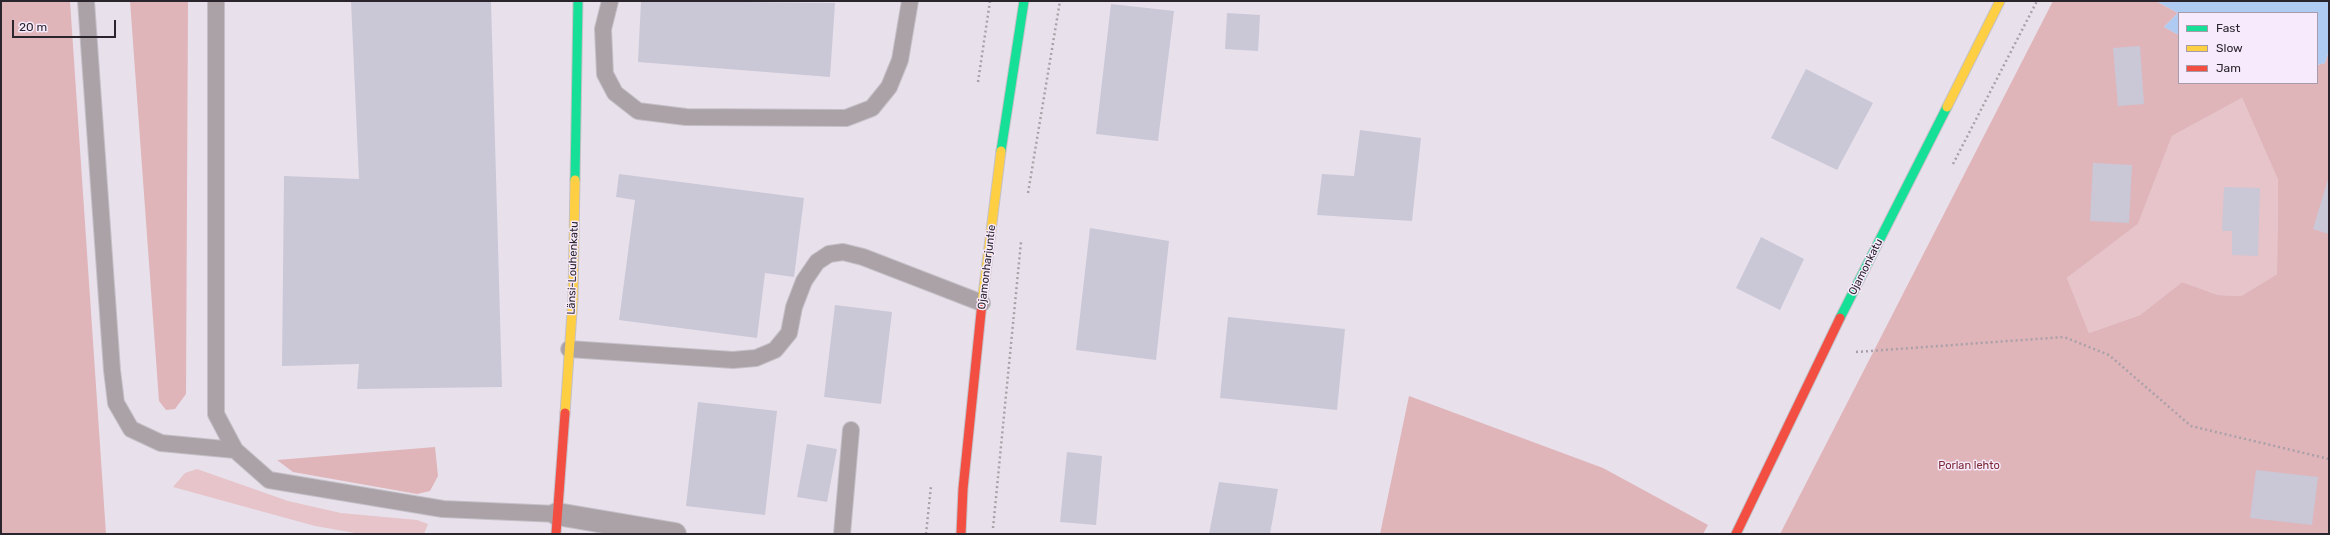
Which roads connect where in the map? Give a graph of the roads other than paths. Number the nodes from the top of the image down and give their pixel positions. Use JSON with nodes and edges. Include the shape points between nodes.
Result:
{"nodes":[{"id":1,"x":86,"y":1,"type":"edge"},
{"id":2,"x":216,"y":1,"type":"edge"},
{"id":3,"x":578,"y":1,"type":"edge"},
{"id":4,"x":610,"y":1,"type":"edge"},
{"id":5,"x":910,"y":1,"type":"edge"},
{"id":6,"x":1024,"y":1,"type":"edge"},
{"id":7,"x":2000,"y":1,"type":"edge"},
{"id":8,"x":577,"y":52,"type":"junction"},
{"id":9,"x":602,"y":52,"type":"junction"},
{"id":10,"x":982,"y":303,"type":"junction"},
{"id":11,"x":569,"y":349,"type":"junction"},
{"id":12,"x":851,"y":430,"type":"dead end"},
{"id":13,"x":235,"y":450,"type":"junction"},
{"id":14,"x":556,"y":524,"type":"edge"},
{"id":15,"x":675,"y":534,"type":"edge"},
{"id":16,"x":842,"y":534,"type":"edge"},
{"id":17,"x":961,"y":534,"type":"edge"},
{"id":18,"x":1736,"y":534,"type":"edge"}],
"edges":[{"from":1,"to":13,"type":"lane","via":[[116,403],[131,429],[161,443]]},
{"from":2,"to":13,"type":"lane","via":[[216,414]]},
{"from":3,"to":8,"type":"street","name":"Länsi-Louhenkatu"},
{"from":4,"to":9,"type":"lane","via":[[603,29]]},
{"from":5,"to":9,"type":"lane","via":[[900,60],[888,87],[872,108],[846,118],[686,117],[638,110],[615,93],[605,74]]},
{"from":6,"to":10,"type":"street","name":"Ojamonharjuntie","via":[[1009,90]]},
{"from":7,"to":18,"type":"street","name":"Ojamonkatu","via":[[1829,340]]},
{"from":8,"to":9,"type":"lane"},
{"from":8,"to":11,"type":"street","name":"Länsi-Louhenkatu","via":[[574,298]]},
{"from":10,"to":11,"type":"lane","via":[[843,252],[829,254],[817,262],[804,281],[794,307],[789,334],[775,350],[756,358],[733,360]]},
{"from":10,"to":17,"type":"street","name":"Ojamonharjuntie","via":[[963,489]]},
{"from":11,"to":14,"type":"street","name":"Länsi-Louhenkatu"},
{"from":12,"to":16,"type":"lane"},
{"from":13,"to":14,"type":"lane","via":[[269,480],[444,509]]},
{"from":14,"to":15,"type":"street"}]}
